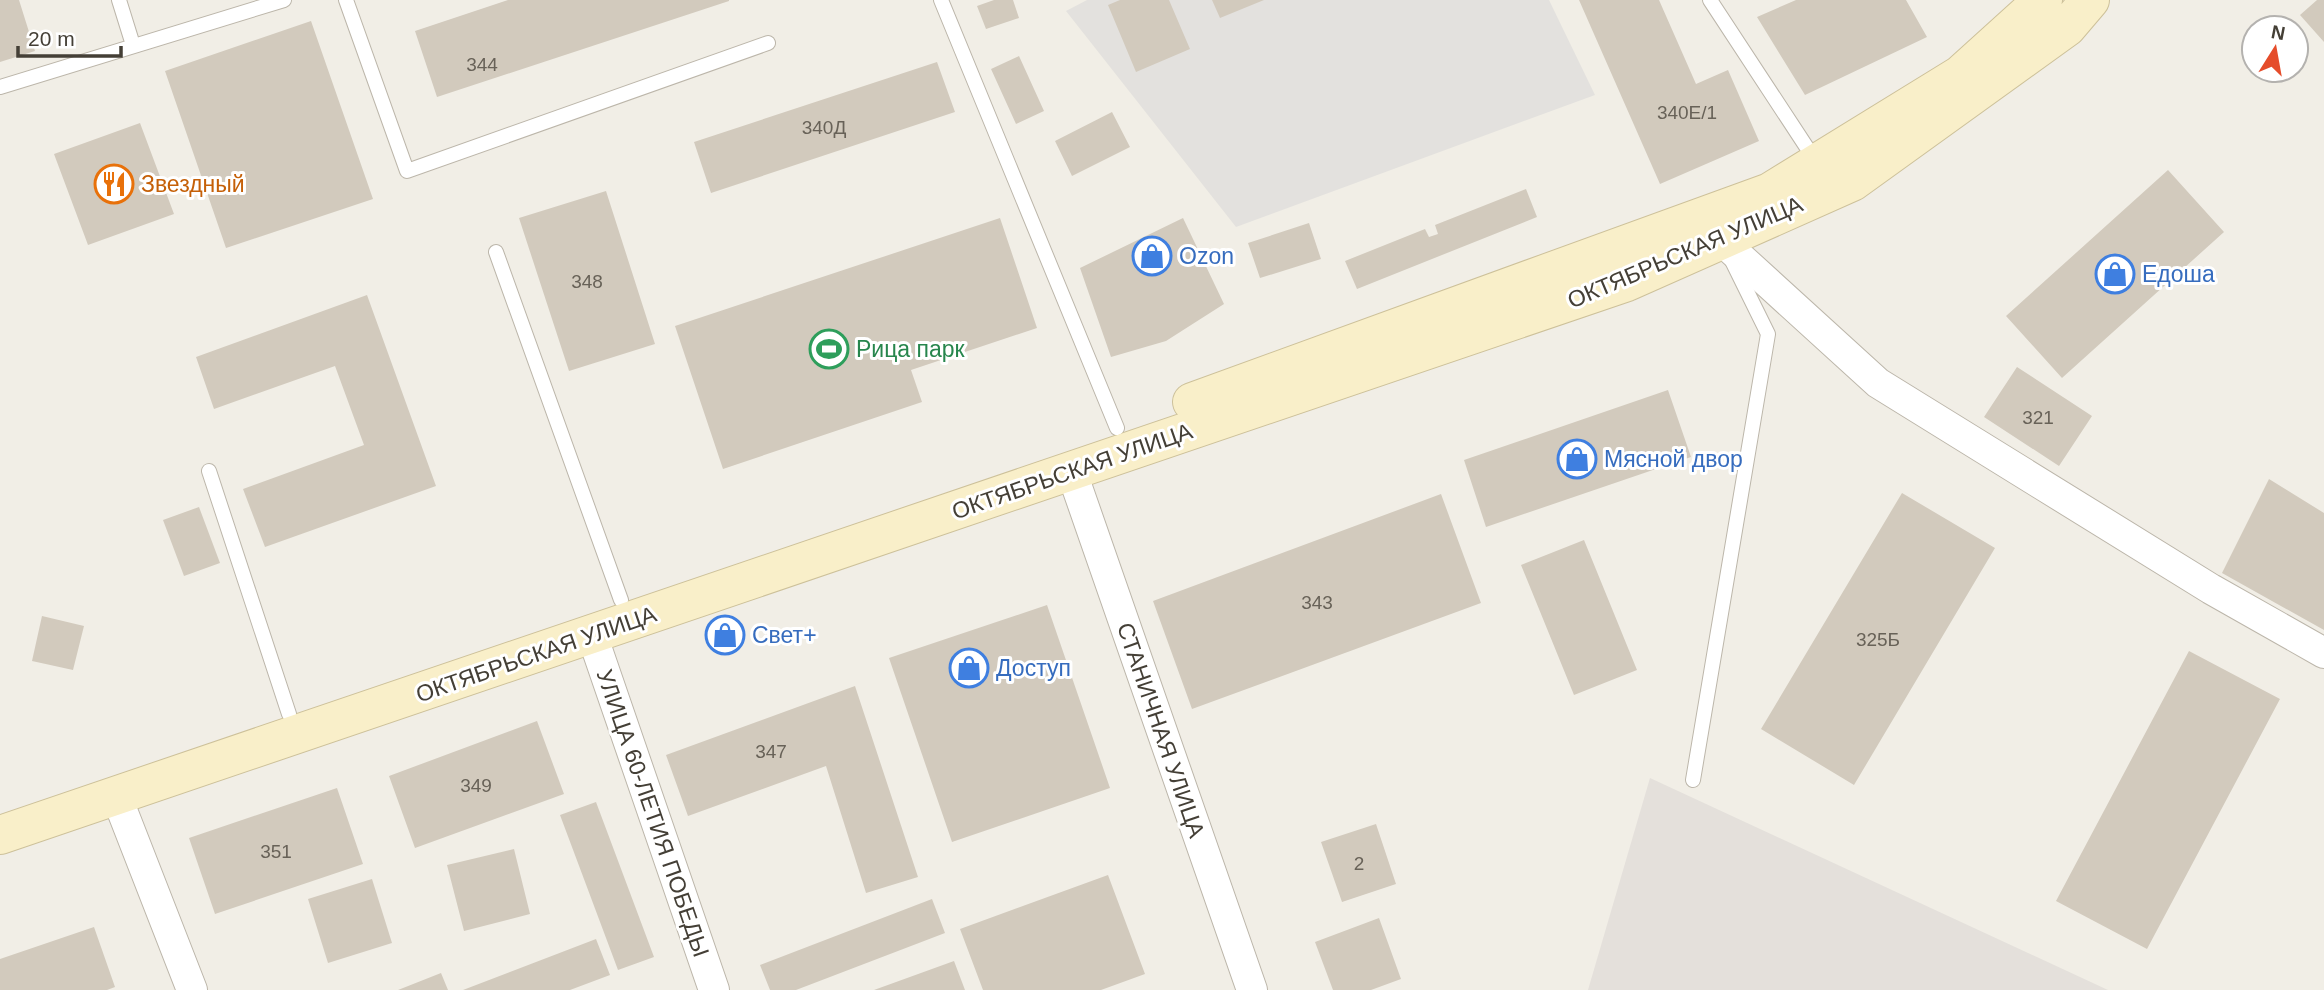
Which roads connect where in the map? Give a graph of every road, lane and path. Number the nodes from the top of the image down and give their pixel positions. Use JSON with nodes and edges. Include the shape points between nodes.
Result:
{"nodes":[{"id":1,"x":119,"y":0,"type":"edge"},
{"id":2,"x":284,"y":0,"type":"edge"},
{"id":3,"x":346,"y":0,"type":"edge"},
{"id":4,"x":940,"y":0,"type":"edge"},
{"id":5,"x":1710,"y":0,"type":"edge"},
{"id":6,"x":2043,"y":0,"type":"edge"},
{"id":7,"x":2090,"y":0,"type":"edge"},
{"id":8,"x":768,"y":43,"type":"dead end"},
{"id":9,"x":133,"y":45,"type":"junction"},
{"id":10,"x":0,"y":87,"type":"edge"},
{"id":11,"x":1817,"y":163,"type":"junction"},
{"id":12,"x":1721,"y":240,"type":"junction"},
{"id":13,"x":496,"y":252,"type":"dead end"},
{"id":14,"x":1117,"y":428,"type":"junction"},
{"id":15,"x":1071,"y":470,"type":"junction"},
{"id":16,"x":209,"y":471,"type":"dead end"},
{"id":17,"x":621,"y":600,"type":"junction"},
{"id":18,"x":592,"y":635,"type":"junction"},
{"id":19,"x":2324,"y":653,"type":"edge"},
{"id":20,"x":289,"y":714,"type":"junction"},
{"id":21,"x":1693,"y":780,"type":"dead end"},
{"id":22,"x":112,"y":786,"type":"junction"},
{"id":23,"x":0,"y":814,"type":"edge"},
{"id":24,"x":0,"y":835,"type":"edge"},
{"id":25,"x":192,"y":990,"type":"edge"},
{"id":26,"x":714,"y":990,"type":"edge"},
{"id":27,"x":1252,"y":990,"type":"edge"}],
"edges":[{"from":1,"to":9,"type":"lane"},
{"from":2,"to":9,"type":"lane"},
{"from":3,"to":8,"type":"lane","via":[[407,171]]},
{"from":4,"to":14,"type":"lane"},
{"from":5,"to":11,"type":"lane"},
{"from":6,"to":11,"type":"main road","name":"ОКТЯБРЬСКАЯ УЛИЦА","via":[[1960,75]]},
{"from":7,"to":12,"type":"main road","name":"ОКТЯБРЬСКАЯ УЛИЦА","via":[[2067,27],[1852,182]]},
{"from":9,"to":10,"type":"lane"},
{"from":11,"to":14,"type":"main road","name":"ОКТЯБРЬСКАЯ УЛИЦА","via":[[1770,192]]},
{"from":12,"to":15,"type":"main road","name":"ОКТЯБРЬСКАЯ УЛИЦА","via":[[1627,282]]},
{"from":12,"to":19,"type":"street","via":[[1878,383],[2211,589]]},
{"from":12,"to":21,"type":"lane","via":[[1768,334]]},
{"from":13,"to":17,"type":"lane"},
{"from":14,"to":17,"type":"main road","name":"ОКТЯБРЬСКАЯ УЛИЦА"},
{"from":15,"to":18,"type":"main road","name":"ОКТЯБРЬСКАЯ УЛИЦА"},
{"from":15,"to":27,"type":"street","name":"СТАНИЧНАЯ УЛИЦА"},
{"from":16,"to":20,"type":"lane"},
{"from":17,"to":20,"type":"main road","name":"ОКТЯБРЬСКАЯ УЛИЦА"},
{"from":18,"to":22,"type":"main road","name":"ОКТЯБРЬСКАЯ УЛИЦА"},
{"from":18,"to":26,"type":"street","name":"УЛИЦА 60-ЛЕТИЯ ПОБЕДЫ"},
{"from":20,"to":22,"type":"main road","name":"ОКТЯБРЬСКАЯ УЛИЦА"},
{"from":22,"to":23,"type":"main road","name":"ОКТЯБРЬСКАЯ УЛИЦА"},
{"from":22,"to":24,"type":"main road","name":"ОКТЯБРЬСКАЯ УЛИЦА"},
{"from":22,"to":25,"type":"street"}]}
